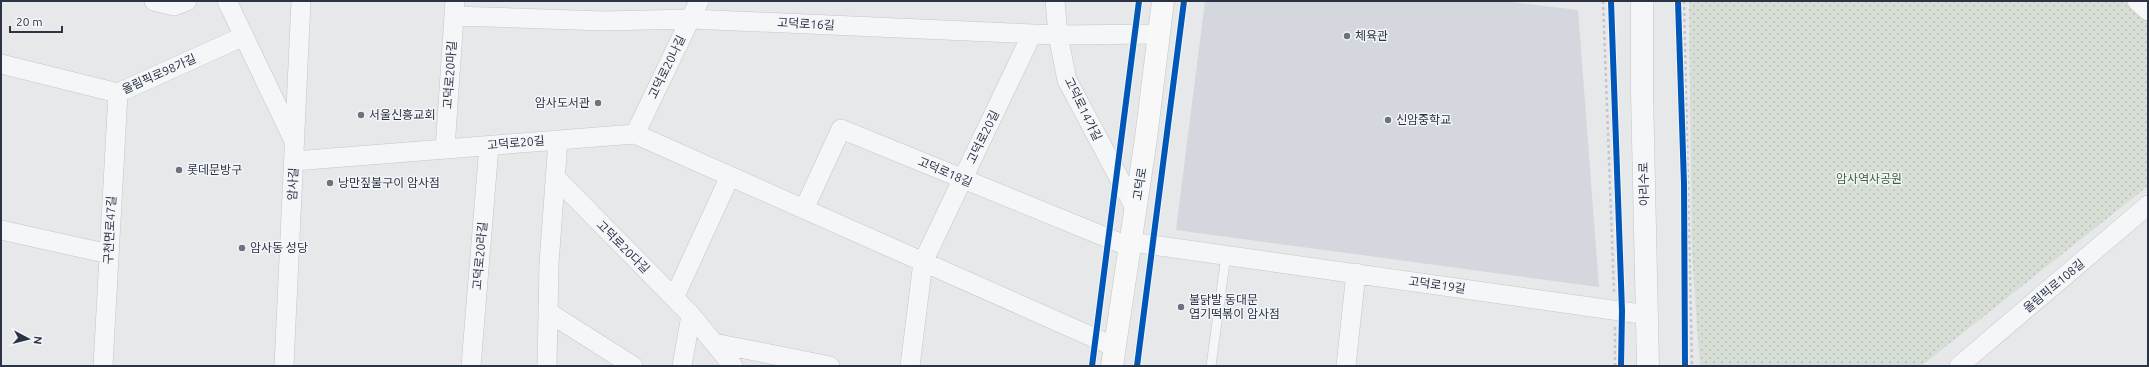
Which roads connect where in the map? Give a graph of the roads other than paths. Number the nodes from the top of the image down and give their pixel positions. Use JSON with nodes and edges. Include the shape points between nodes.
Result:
{"nodes":[{"id":1,"x":154,"y":1,"type":"edge"},
{"id":2,"x":187,"y":1,"type":"edge"},
{"id":3,"x":227,"y":1,"type":"edge"},
{"id":4,"x":302,"y":1,"type":"edge"},
{"id":5,"x":699,"y":1,"type":"edge"},
{"id":6,"x":1054,"y":1,"type":"edge"},
{"id":7,"x":1163,"y":1,"type":"edge"},
{"id":8,"x":1642,"y":1,"type":"edge"},
{"id":9,"x":2137,"y":1,"type":"edge"},
{"id":10,"x":455,"y":8,"type":"edge"},
{"id":11,"x":2148,"y":11,"type":"edge"},
{"id":12,"x":691,"y":19,"type":"junction"},
{"id":13,"x":1032,"y":34,"type":"junction"},
{"id":14,"x":1159,"y":34,"type":"junction"},
{"id":15,"x":1058,"y":35,"type":"junction"},
{"id":16,"x":244,"y":36,"type":"junction"},
{"id":17,"x":1,"y":64,"type":"edge"},
{"id":18,"x":118,"y":93,"type":"junction"},
{"id":19,"x":635,"y":134,"type":"junction"},
{"id":20,"x":558,"y":140,"type":"junction"},
{"id":21,"x":489,"y":146,"type":"junction"},
{"id":22,"x":446,"y":149,"type":"junction"},
{"id":23,"x":294,"y":152,"type":"junction"},
{"id":24,"x":730,"y":176,"type":"junction"},
{"id":25,"x":556,"y":178,"type":"junction"},
{"id":26,"x":962,"y":180,"type":"junction"},
{"id":27,"x":2148,"y":205,"type":"edge"},
{"id":28,"x":804,"y":209,"type":"junction"},
{"id":29,"x":1136,"y":210,"type":"junction"},
{"id":30,"x":1,"y":230,"type":"edge"},
{"id":31,"x":1130,"y":244,"type":"junction"},
{"id":32,"x":109,"y":254,"type":"junction"},
{"id":33,"x":1226,"y":255,"type":"junction"},
{"id":34,"x":923,"y":262,"type":"junction"},
{"id":35,"x":1356,"y":273,"type":"junction"},
{"id":36,"x":674,"y":298,"type":"junction"},
{"id":37,"x":548,"y":312,"type":"junction"},
{"id":38,"x":691,"y":315,"type":"junction"},
{"id":39,"x":1648,"y":315,"type":"junction"},
{"id":40,"x":714,"y":343,"type":"junction"},
{"id":41,"x":1114,"y":356,"type":"edge"},
{"id":42,"x":103,"y":366,"type":"edge"},
{"id":43,"x":284,"y":366,"type":"edge"},
{"id":44,"x":471,"y":366,"type":"edge"},
{"id":45,"x":547,"y":366,"type":"edge"},
{"id":46,"x":633,"y":366,"type":"edge"},
{"id":47,"x":682,"y":366,"type":"edge"},
{"id":48,"x":733,"y":366,"type":"edge"},
{"id":49,"x":830,"y":366,"type":"edge"},
{"id":50,"x":910,"y":366,"type":"edge"},
{"id":51,"x":1211,"y":366,"type":"edge"},
{"id":52,"x":1346,"y":366,"type":"edge"},
{"id":53,"x":1648,"y":366,"type":"edge"},
{"id":54,"x":1959,"y":366,"type":"edge"}],
"edges":[{"from":1,"to":2,"type":"street","via":[[174,6]]},
{"from":3,"to":16,"type":"street"},
{"from":4,"to":23,"type":"street","name":"암사길"},
{"from":5,"to":12,"type":"street","name":"고덕로20나길"},
{"from":6,"to":15,"type":"street","name":"고덕로14가길"},
{"from":7,"to":14,"type":"main road","name":"고덕로"},
{"from":8,"to":39,"type":"street","name":"아리수로"},
{"from":9,"to":11,"type":"street"},
{"from":10,"to":12,"type":"street","name":"고덕로16길","via":[[604,22]]},
{"from":10,"to":22,"type":"street","name":"고덕로20마길"},
{"from":12,"to":13,"type":"street","name":"고덕로16길"},
{"from":12,"to":19,"type":"street","name":"고덕로20나길"},
{"from":13,"to":15,"type":"street","name":"고덕로16길"},
{"from":13,"to":26,"type":"street","name":"고덕로20길"},
{"from":14,"to":15,"type":"street","name":"고덕로16길"},
{"from":14,"to":29,"type":"main road","name":"고덕로"},
{"from":15,"to":29,"type":"street","name":"고덕로14가길","via":[[1067,80]]},
{"from":16,"to":18,"type":"street","name":"올림픽로98가길"},
{"from":16,"to":23,"type":"street"},
{"from":17,"to":18,"type":"street","name":"올림픽로98가길"},
{"from":18,"to":32,"type":"street","name":"구천면로47길"},
{"from":19,"to":20,"type":"street","name":"고덕로20길"},
{"from":19,"to":24,"type":"street","name":"고덕로20길"},
{"from":20,"to":21,"type":"street","name":"고덕로20길"},
{"from":20,"to":25,"type":"street"},
{"from":21,"to":22,"type":"street","name":"고덕로20길"},
{"from":21,"to":44,"type":"street","name":"고덕로20라길"},
{"from":22,"to":23,"type":"street","name":"고덕로20길"},
{"from":23,"to":43,"type":"street","name":"암사길"},
{"from":24,"to":28,"type":"street","name":"고덕로20길"},
{"from":24,"to":36,"type":"street"},
{"from":25,"to":36,"type":"street","name":"고덕로20다길"},
{"from":25,"to":37,"type":"street"},
{"from":26,"to":28,"type":"street","name":"고덕로18길","via":[[841,129]]},
{"from":26,"to":31,"type":"street","name":"고덕로18길"},
{"from":26,"to":34,"type":"street","name":"고덕로20길"},
{"from":27,"to":54,"type":"street","name":"올림픽로108길"},
{"from":28,"to":34,"type":"street","name":"고덕로20길"},
{"from":29,"to":31,"type":"main road","name":"고덕로"},
{"from":30,"to":32,"type":"street"},
{"from":31,"to":33,"type":"street","name":"고덕로19길"},
{"from":31,"to":41,"type":"main road","name":"고덕로"},
{"from":32,"to":42,"type":"street","name":"구천면로47길"},
{"from":33,"to":35,"type":"street","name":"고덕로19길"},
{"from":33,"to":51,"type":"lane"},
{"from":34,"to":41,"type":"street","name":"고덕로20길"},
{"from":34,"to":50,"type":"street"},
{"from":35,"to":39,"type":"street","name":"고덕로19길"},
{"from":35,"to":52,"type":"street"},
{"from":36,"to":38,"type":"street","name":"고덕로20다길"},
{"from":37,"to":45,"type":"street"},
{"from":37,"to":46,"type":"street"},
{"from":38,"to":40,"type":"street","name":"고덕로20다길"},
{"from":38,"to":47,"type":"street"},
{"from":39,"to":53,"type":"street","name":"아리수로"},
{"from":40,"to":48,"type":"street","name":"고덕로20다길"},
{"from":40,"to":49,"type":"street"}]}
